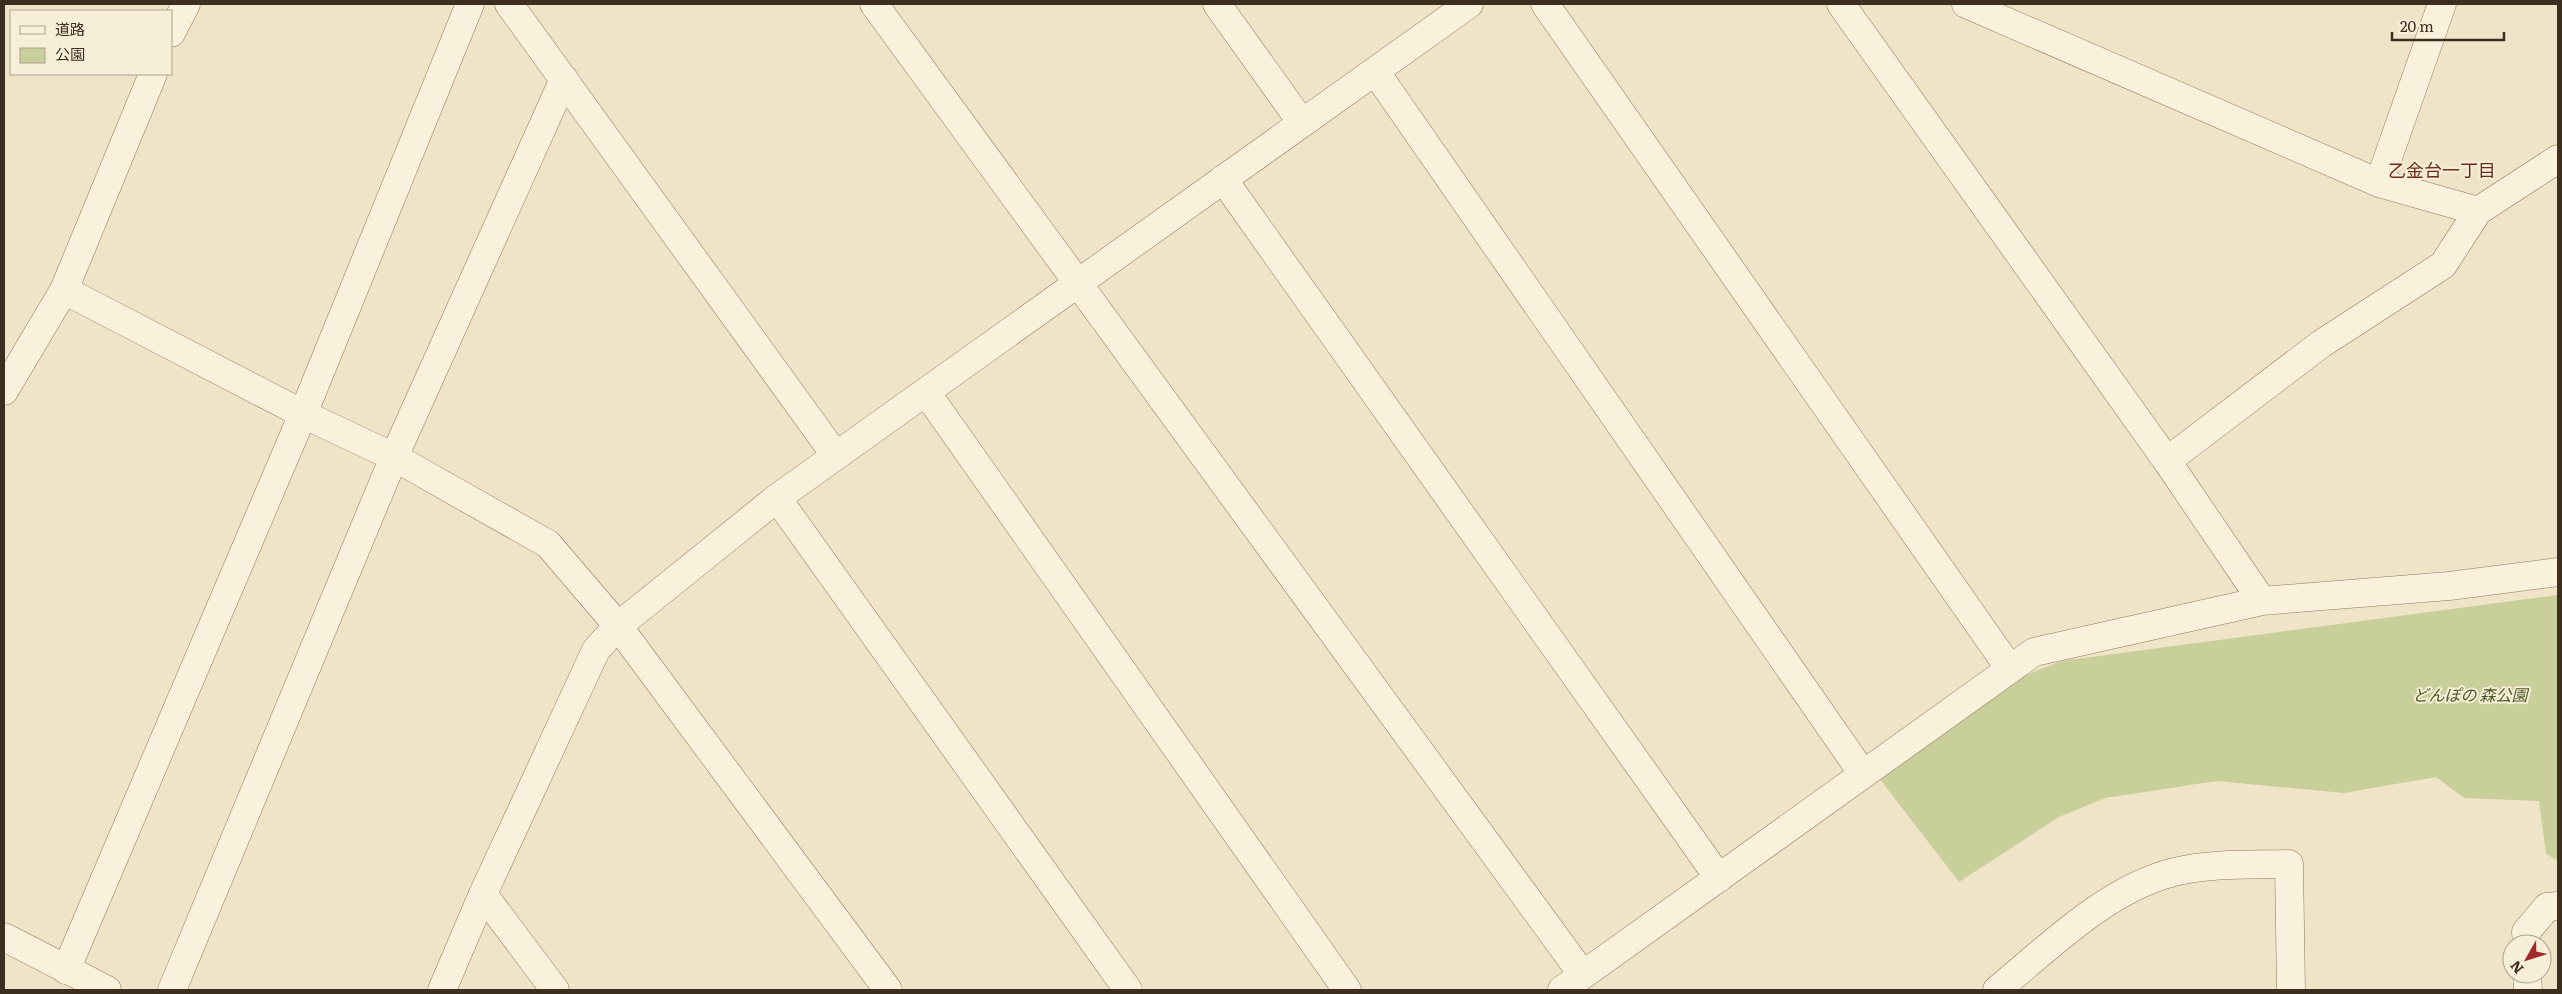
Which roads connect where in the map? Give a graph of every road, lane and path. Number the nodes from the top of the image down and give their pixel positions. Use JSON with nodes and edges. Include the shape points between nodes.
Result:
{"nodes":[{"id":1,"x":186,"y":4,"type":"edge"},
{"id":2,"x":470,"y":4,"type":"edge"},
{"id":3,"x":509,"y":4,"type":"edge"},
{"id":4,"x":874,"y":4,"type":"edge"},
{"id":5,"x":1216,"y":4,"type":"edge"},
{"id":6,"x":1469,"y":4,"type":"edge"},
{"id":7,"x":1546,"y":4,"type":"edge"},
{"id":8,"x":1842,"y":4,"type":"edge"},
{"id":9,"x":1966,"y":4,"type":"edge"},
{"id":10,"x":2442,"y":4,"type":"edge"},
{"id":11,"x":172,"y":31,"type":"edge"},
{"id":12,"x":1375,"y":71,"type":"junction"},
{"id":13,"x":153,"y":75,"type":"edge"},
{"id":14,"x":564,"y":79,"type":"junction"},
{"id":15,"x":1302,"y":123,"type":"junction"},
{"id":16,"x":2558,"y":158,"type":"edge"},
{"id":17,"x":1223,"y":179,"type":"junction"},
{"id":18,"x":2379,"y":183,"type":"junction"},
{"id":19,"x":2478,"y":211,"type":"junction"},
{"id":20,"x":1078,"y":283,"type":"junction"},
{"id":21,"x":64,"y":290,"type":"junction"},
{"id":22,"x":4,"y":391,"type":"edge"},
{"id":23,"x":926,"y":392,"type":"junction"},
{"id":24,"x":302,"y":414,"type":"junction"},
{"id":25,"x":836,"y":456,"type":"junction"},
{"id":26,"x":394,"y":457,"type":"junction"},
{"id":27,"x":2167,"y":461,"type":"junction"},
{"id":28,"x":777,"y":498,"type":"junction"},
{"id":29,"x":2558,"y":572,"type":"edge"},
{"id":30,"x":2262,"y":601,"type":"junction"},
{"id":31,"x":618,"y":626,"type":"junction"},
{"id":32,"x":2010,"y":669,"type":"junction"},
{"id":33,"x":1863,"y":774,"type":"junction"},
{"id":34,"x":1719,"y":878,"type":"junction"},
{"id":35,"x":483,"y":894,"type":"junction"},
{"id":36,"x":2558,"y":906,"type":"edge"},
{"id":37,"x":2526,"y":934,"type":"edge"},
{"id":38,"x":4,"y":937,"type":"edge"},
{"id":39,"x":66,"y":970,"type":"junction"},
{"id":40,"x":1572,"y":983,"type":"edge"},
{"id":41,"x":107,"y":990,"type":"edge"},
{"id":42,"x":172,"y":990,"type":"edge"},
{"id":43,"x":442,"y":990,"type":"edge"},
{"id":44,"x":555,"y":990,"type":"edge"},
{"id":45,"x":888,"y":990,"type":"edge"},
{"id":46,"x":1128,"y":990,"type":"edge"},
{"id":47,"x":1347,"y":990,"type":"edge"},
{"id":48,"x":1997,"y":990,"type":"edge"},
{"id":49,"x":2290,"y":990,"type":"edge"}],
"edges":[{"from":1,"to":11,"type":"street"},
{"from":2,"to":24,"type":"street"},
{"from":3,"to":14,"type":"street"},
{"from":4,"to":20,"type":"street"},
{"from":5,"to":15,"type":"street"},
{"from":6,"to":12,"type":"street"},
{"from":7,"to":32,"type":"street"},
{"from":8,"to":27,"type":"street"},
{"from":9,"to":18,"type":"street"},
{"from":10,"to":18,"type":"street"},
{"from":12,"to":15,"type":"street"},
{"from":12,"to":33,"type":"street"},
{"from":13,"to":21,"type":"street"},
{"from":14,"to":25,"type":"street"},
{"from":14,"to":26,"type":"street"},
{"from":15,"to":17,"type":"street"},
{"from":16,"to":19,"type":"street"},
{"from":17,"to":20,"type":"street"},
{"from":17,"to":34,"type":"street"},
{"from":18,"to":19,"type":"street"},
{"from":19,"to":27,"type":"street","via":[[2443,265],[2322,344]]},
{"from":20,"to":23,"type":"street"},
{"from":20,"to":40,"type":"street"},
{"from":21,"to":22,"type":"street"},
{"from":21,"to":24,"type":"street"},
{"from":23,"to":25,"type":"street"},
{"from":23,"to":47,"type":"street"},
{"from":24,"to":26,"type":"street"},
{"from":24,"to":39,"type":"street"},
{"from":25,"to":28,"type":"street"},
{"from":26,"to":31,"type":"street","via":[[548,544]]},
{"from":26,"to":42,"type":"street"},
{"from":27,"to":30,"type":"street"},
{"from":28,"to":31,"type":"street"},
{"from":28,"to":46,"type":"street"},
{"from":29,"to":30,"type":"street","via":[[2449,586]]},
{"from":30,"to":32,"type":"street","via":[[2034,652]]},
{"from":31,"to":35,"type":"street","via":[[596,650]]},
{"from":31,"to":45,"type":"street"},
{"from":32,"to":33,"type":"street"},
{"from":33,"to":34,"type":"street"},
{"from":34,"to":40,"type":"street"},
{"from":35,"to":43,"type":"street"},
{"from":35,"to":44,"type":"street"},
{"from":36,"to":37,"type":"street","via":[[2547,908]]},
{"from":38,"to":39,"type":"street"},
{"from":39,"to":41,"type":"street"},
{"from":48,"to":49,"type":"street","via":[[2081,920],[2146,882],[2174,872],[2205,867],[2289,864]]}]}
